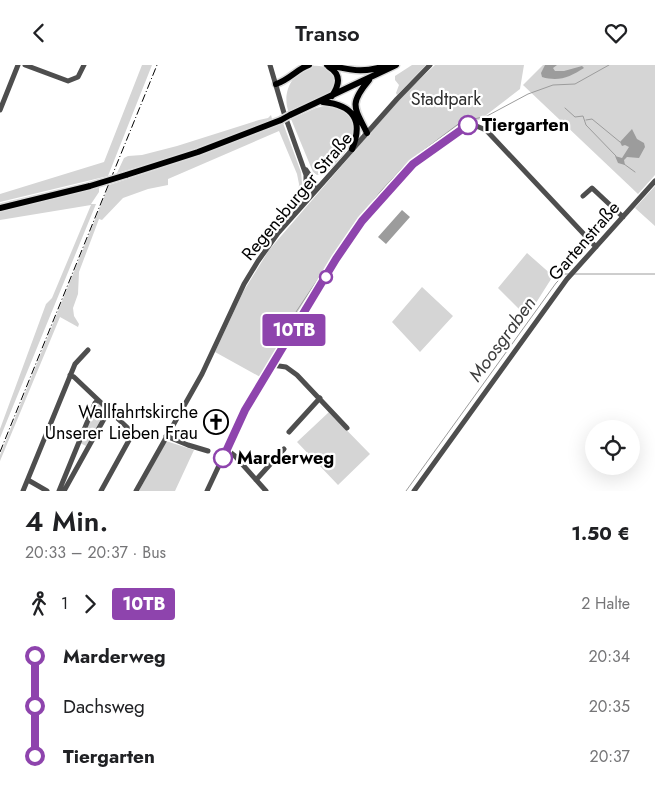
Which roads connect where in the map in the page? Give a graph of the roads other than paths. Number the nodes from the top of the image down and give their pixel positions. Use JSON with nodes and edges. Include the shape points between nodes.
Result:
{"nodes":[{"id":1,"x":18,"y":65,"type":"edge"},
{"id":2,"x":25,"y":65,"type":"edge"},
{"id":3,"x":84,"y":65,"type":"edge"},
{"id":4,"x":270,"y":65,"type":"edge"},
{"id":5,"x":310,"y":65,"type":"edge"},
{"id":6,"x":326,"y":65,"type":"edge"},
{"id":7,"x":388,"y":65,"type":"edge"},
{"id":8,"x":396,"y":65,"type":"edge"},
{"id":9,"x":430,"y":65,"type":"edge"},
{"id":10,"x":370,"y":79,"type":"junction"},
{"id":11,"x":276,"y":84,"type":"junction"},
{"id":12,"x":332,"y":97,"type":"junction"},
{"id":13,"x":321,"y":102,"type":"junction"},
{"id":14,"x":0,"y":110,"type":"edge"},
{"id":15,"x":358,"y":129,"type":"junction"},
{"id":16,"x":367,"y":133,"type":"junction"},
{"id":17,"x":352,"y":149,"type":"junction"},
{"id":18,"x":304,"y":166,"type":"junction"},
{"id":19,"x":655,"y":181,"type":"edge"},
{"id":20,"x":306,"y":183,"type":"junction"},
{"id":21,"x":318,"y":188,"type":"junction"},
{"id":22,"x":583,"y":196,"type":"dead end"},
{"id":23,"x":0,"y":208,"type":"edge"},
{"id":24,"x":298,"y":211,"type":"junction"},
{"id":25,"x":624,"y":217,"type":"junction"},
{"id":26,"x":596,"y":247,"type":"junction"},
{"id":27,"x":88,"y":350,"type":"dead end"},
{"id":28,"x":272,"y":365,"type":"junction"},
{"id":29,"x":70,"y":375,"type":"junction"},
{"id":30,"x":320,"y":398,"type":"junction"},
{"id":31,"x":98,"y":400,"type":"junction"},
{"id":32,"x":109,"y":411,"type":"junction"},
{"id":33,"x":348,"y":428,"type":"dead end"},
{"id":34,"x":289,"y":433,"type":"dead end"},
{"id":35,"x":166,"y":436,"type":"junction"},
{"id":36,"x":226,"y":449,"type":"junction"},
{"id":37,"x":284,"y":449,"type":"dead end"},
{"id":38,"x":208,"y":451,"type":"dead end"},
{"id":39,"x":28,"y":480,"type":"junction"},
{"id":40,"x":256,"y":480,"type":"junction"},
{"id":41,"x":23,"y":491,"type":"edge"},
{"id":42,"x":47,"y":491,"type":"edge"},
{"id":43,"x":59,"y":491,"type":"edge"},
{"id":44,"x":64,"y":491,"type":"edge"},
{"id":45,"x":101,"y":491,"type":"edge"},
{"id":46,"x":136,"y":491,"type":"edge"},
{"id":47,"x":207,"y":491,"type":"edge"},
{"id":48,"x":266,"y":491,"type":"edge"},
{"id":49,"x":414,"y":491,"type":"edge"}],
"edges":[{"from":1,"to":14,"type":"street"},
{"from":2,"to":3,"type":"street","via":[[68,81],[78,77]]},
{"from":4,"to":11,"type":"street"},
{"from":5,"to":11,"type":"main road"},
{"from":6,"to":7,"type":"main road","via":[[357,71]]},
{"from":6,"to":12,"type":"main road","via":[[338,78]]},
{"from":8,"to":10,"type":"main road"},
{"from":9,"to":16,"type":"street","name":"Regensburger Straße"},
{"from":10,"to":12,"type":"main road"},
{"from":10,"to":16,"type":"main road","via":[[360,91],[356,107]]},
{"from":11,"to":18,"type":"street"},
{"from":12,"to":13,"type":"main road"},
{"from":13,"to":15,"type":"main road","via":[[349,110]]},
{"from":13,"to":23,"type":"main road","bridge":true,"via":[[198,152],[90,186]]},
{"from":15,"to":16,"type":"main road"},
{"from":15,"to":17,"type":"main road"},
{"from":16,"to":17,"type":"street","name":"Regensburger Straße"},
{"from":17,"to":21,"type":"street","name":"Regensburger Straße"},
{"from":18,"to":20,"type":"street"},
{"from":18,"to":21,"type":"street"},
{"from":19,"to":25,"type":"street","name":"Gartenstraße"},
{"from":20,"to":21,"type":"street"},
{"from":20,"to":24,"type":"street"},
{"from":21,"to":24,"type":"street","name":"Regensburger Straße"},
{"from":22,"to":25,"type":"street","via":[[592,188]]},
{"from":24,"to":35,"type":"street","name":"Regensburger Straße","via":[[254,268],[202,374]]},
{"from":25,"to":26,"type":"street","name":"Gartenstraße"},
{"from":26,"to":28,"type":"street","via":[[486,130],[470,125],[421,158],[368,213]]},
{"from":26,"to":49,"type":"street","name":"Gartenstraße","via":[[569,276]]},
{"from":27,"to":29,"type":"street"},
{"from":28,"to":30,"type":"street","via":[[289,369]]},
{"from":28,"to":36,"type":"street"},
{"from":29,"to":31,"type":"street"},
{"from":29,"to":39,"type":"street"},
{"from":30,"to":33,"type":"street"},
{"from":30,"to":34,"type":"street"},
{"from":31,"to":32,"type":"street"},
{"from":31,"to":43,"type":"street"},
{"from":32,"to":44,"type":"street"},
{"from":32,"to":45,"type":"street","via":[[133,433]]},
{"from":35,"to":38,"type":"street"},
{"from":35,"to":46,"type":"street","name":"Regensburger Straße"},
{"from":36,"to":40,"type":"street"},
{"from":36,"to":47,"type":"street"},
{"from":37,"to":40,"type":"street"},
{"from":39,"to":41,"type":"street"},
{"from":39,"to":42,"type":"street"},
{"from":40,"to":48,"type":"street"}]}
